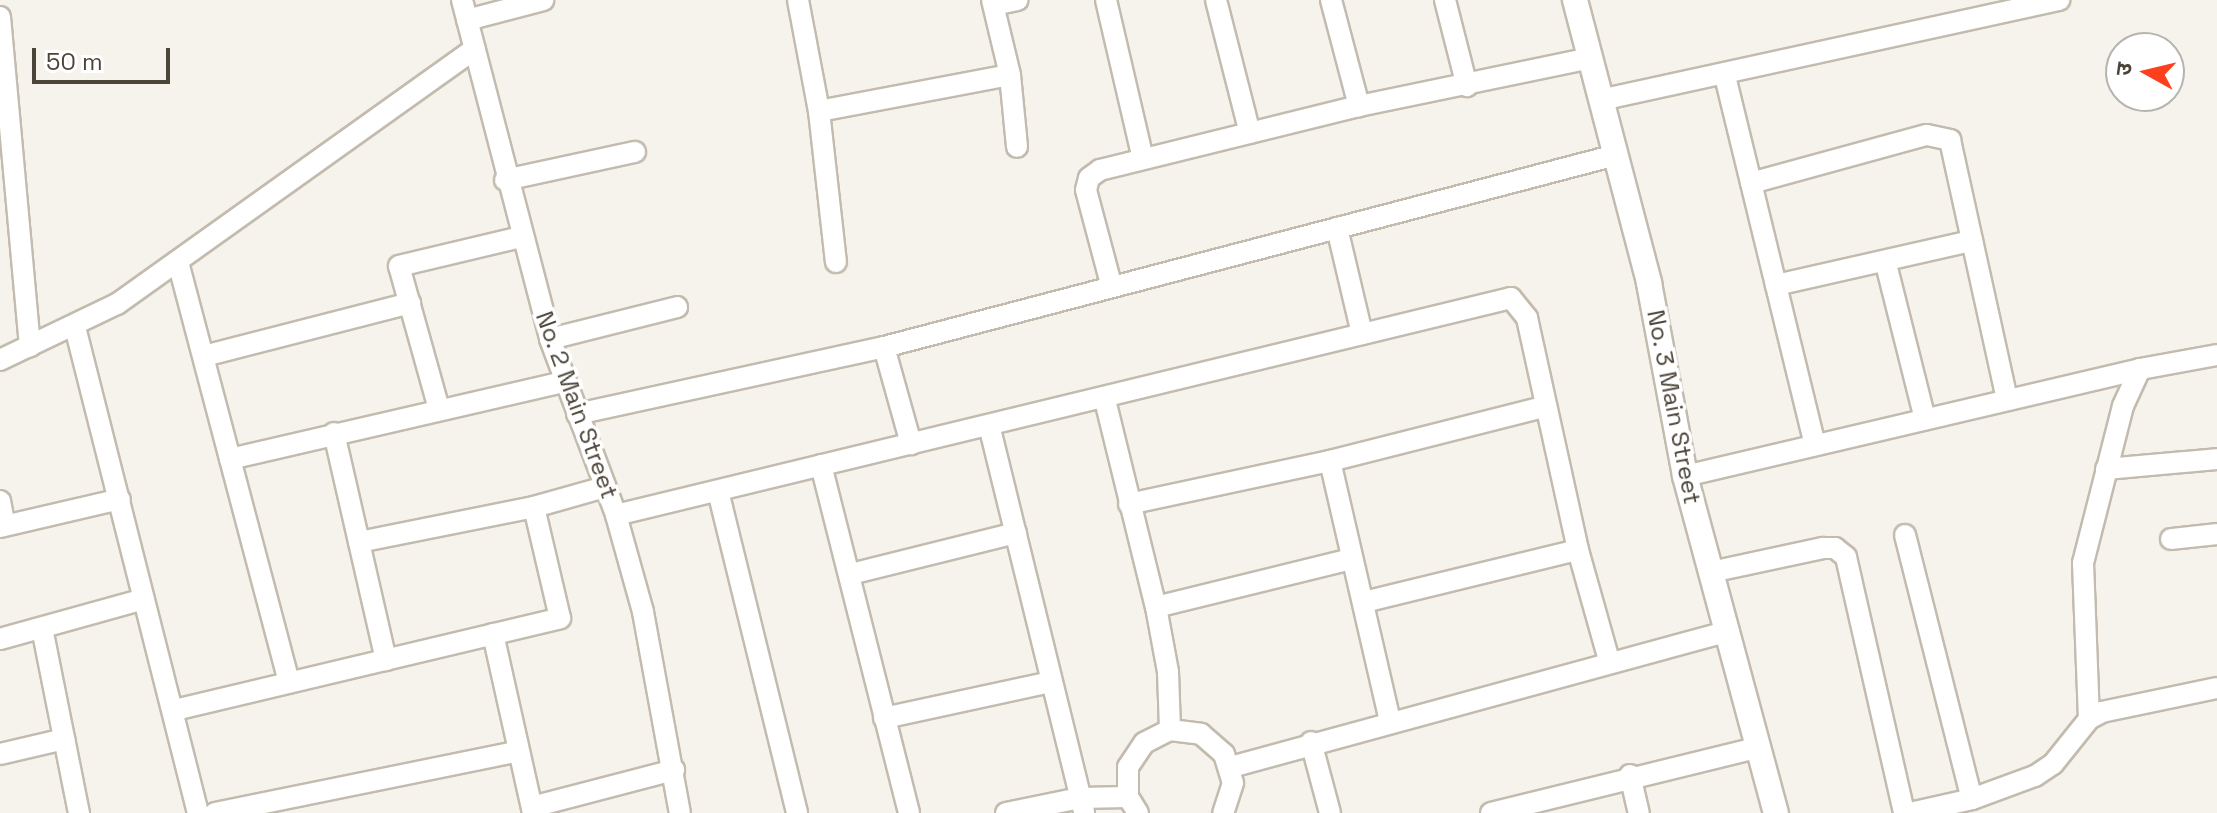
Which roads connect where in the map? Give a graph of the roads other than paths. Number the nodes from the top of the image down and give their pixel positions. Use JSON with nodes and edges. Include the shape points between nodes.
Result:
{"nodes":[{"id":1,"x":543,"y":0,"type":"edge"},
{"id":2,"x":798,"y":0,"type":"edge"},
{"id":3,"x":1017,"y":0,"type":"edge"},
{"id":4,"x":1106,"y":0,"type":"edge"},
{"id":5,"x":1216,"y":0,"type":"edge"},
{"id":6,"x":1331,"y":0,"type":"edge"},
{"id":7,"x":1445,"y":0,"type":"edge"},
{"id":8,"x":1575,"y":0,"type":"edge"},
{"id":9,"x":2059,"y":0,"type":"edge"},
{"id":10,"x":993,"y":3,"type":"edge"},
{"id":11,"x":465,"y":10,"type":"edge"},
{"id":12,"x":0,"y":17,"type":"edge"},
{"id":13,"x":474,"y":49,"type":"junction"},
{"id":14,"x":1591,"y":58,"type":"junction"},
{"id":15,"x":1010,"y":75,"type":"junction"},
{"id":16,"x":1725,"y":76,"type":"junction"},
{"id":17,"x":1467,"y":86,"type":"junction"},
{"id":18,"x":1605,"y":99,"type":"junction"},
{"id":19,"x":1359,"y":106,"type":"junction"},
{"id":20,"x":819,"y":111,"type":"junction"},
{"id":21,"x":1250,"y":133,"type":"junction"},
{"id":22,"x":1017,"y":147,"type":"dead end"},
{"id":23,"x":635,"y":152,"type":"dead end"},
{"id":24,"x":1616,"y":155,"type":"junction"},
{"id":25,"x":1143,"y":159,"type":"junction"},
{"id":26,"x":505,"y":180,"type":"junction"},
{"id":27,"x":1751,"y":183,"type":"junction"},
{"id":28,"x":1337,"y":228,"type":"junction"},
{"id":29,"x":521,"y":237,"type":"junction"},
{"id":30,"x":1972,"y":241,"type":"junction"},
{"id":31,"x":178,"y":262,"type":"junction"},
{"id":32,"x":836,"y":262,"type":"dead end"},
{"id":33,"x":1886,"y":264,"type":"junction"},
{"id":34,"x":1111,"y":284,"type":"junction"},
{"id":35,"x":1776,"y":285,"type":"junction"},
{"id":36,"x":410,"y":303,"type":"junction"},
{"id":37,"x":677,"y":307,"type":"dead end"},
{"id":38,"x":75,"y":327,"type":"junction"},
{"id":39,"x":1362,"y":334,"type":"junction"},
{"id":40,"x":550,"y":339,"type":"junction"},
{"id":41,"x":30,"y":347,"type":"junction"},
{"id":42,"x":884,"y":347,"type":"junction"},
{"id":43,"x":2217,"y":355,"type":"edge"},
{"id":44,"x":204,"y":356,"type":"junction"},
{"id":45,"x":0,"y":360,"type":"edge"},
{"id":46,"x":2140,"y":369,"type":"junction"},
{"id":47,"x":563,"y":382,"type":"junction"},
{"id":48,"x":1105,"y":400,"type":"junction"},
{"id":49,"x":2007,"y":400,"type":"junction"},
{"id":50,"x":1544,"y":407,"type":"junction"},
{"id":51,"x":439,"y":409,"type":"junction"},
{"id":52,"x":577,"y":414,"type":"junction"},
{"id":53,"x":1925,"y":419,"type":"junction"},
{"id":54,"x":989,"y":425,"type":"junction"},
{"id":55,"x":334,"y":433,"type":"junction"},
{"id":56,"x":911,"y":444,"type":"junction"},
{"id":57,"x":1815,"y":445,"type":"junction"},
{"id":58,"x":230,"y":459,"type":"junction"},
{"id":59,"x":2217,"y":459,"type":"edge"},
{"id":60,"x":1330,"y":461,"type":"junction"},
{"id":61,"x":821,"y":465,"type":"junction"},
{"id":62,"x":2106,"y":469,"type":"junction"},
{"id":63,"x":1685,"y":476,"type":"junction"},
{"id":64,"x":605,"y":487,"type":"junction"},
{"id":65,"x":718,"y":491,"type":"junction"},
{"id":66,"x":120,"y":499,"type":"junction"},
{"id":67,"x":0,"y":501,"type":"edge"},
{"id":68,"x":1129,"y":504,"type":"junction"},
{"id":69,"x":534,"y":507,"type":"junction"},
{"id":70,"x":616,"y":515,"type":"junction"},
{"id":71,"x":3,"y":526,"type":"edge"},
{"id":72,"x":1016,"y":533,"type":"junction"},
{"id":73,"x":2217,"y":534,"type":"edge"},
{"id":74,"x":1905,"y":535,"type":"dead end"},
{"id":75,"x":2171,"y":539,"type":"dead end"},
{"id":76,"x":359,"y":542,"type":"junction"},
{"id":77,"x":1578,"y":550,"type":"junction"},
{"id":78,"x":1352,"y":559,"type":"junction"},
{"id":79,"x":1711,"y":572,"type":"junction"},
{"id":80,"x":851,"y":574,"type":"junction"},
{"id":81,"x":144,"y":599,"type":"junction"},
{"id":82,"x":1364,"y":602,"type":"junction"},
{"id":83,"x":1156,"y":607,"type":"junction"},
{"id":84,"x":42,"y":628,"type":"junction"},
{"id":85,"x":1729,"y":631,"type":"junction"},
{"id":86,"x":493,"y":634,"type":"junction"},
{"id":87,"x":0,"y":639,"type":"edge"},
{"id":88,"x":386,"y":660,"type":"junction"},
{"id":89,"x":1609,"y":660,"type":"junction"},
{"id":90,"x":1050,"y":682,"type":"junction"},
{"id":91,"x":289,"y":683,"type":"junction"},
{"id":92,"x":2217,"y":688,"type":"edge"},
{"id":93,"x":175,"y":710,"type":"junction"},
{"id":94,"x":884,"y":718,"type":"junction"},
{"id":95,"x":2089,"y":719,"type":"junction"},
{"id":96,"x":1390,"y":720,"type":"junction"},
{"id":97,"x":1170,"y":730,"type":"junction"},
{"id":98,"x":64,"y":739,"type":"junction"},
{"id":99,"x":1311,"y":742,"type":"junction"},
{"id":100,"x":1759,"y":747,"type":"junction"},
{"id":101,"x":519,"y":751,"type":"junction"},
{"id":102,"x":0,"y":754,"type":"edge"},
{"id":103,"x":1231,"y":767,"type":"junction"},
{"id":104,"x":674,"y":770,"type":"junction"},
{"id":105,"x":1630,"y":775,"type":"junction"},
{"id":106,"x":1972,"y":799,"type":"junction"},
{"id":107,"x":1082,"y":805,"type":"edge"},
{"id":108,"x":1133,"y":805,"type":"edge"},
{"id":109,"x":532,"y":810,"type":"edge"},
{"id":110,"x":79,"y":813,"type":"edge"},
{"id":111,"x":198,"y":813,"type":"edge"},
{"id":112,"x":215,"y":813,"type":"edge"},
{"id":113,"x":680,"y":813,"type":"edge"},
{"id":114,"x":797,"y":813,"type":"edge"},
{"id":115,"x":909,"y":813,"type":"edge"},
{"id":116,"x":1006,"y":813,"type":"edge"},
{"id":117,"x":1223,"y":813,"type":"edge"},
{"id":118,"x":1330,"y":813,"type":"edge"},
{"id":119,"x":1491,"y":813,"type":"edge"},
{"id":120,"x":1639,"y":813,"type":"edge"},
{"id":121,"x":1776,"y":813,"type":"edge"},
{"id":122,"x":1904,"y":813,"type":"edge"},
{"id":123,"x":1910,"y":813,"type":"edge"}],
"edges":[{"from":1,"to":11,"type":"street"},
{"from":2,"to":20,"type":"street"},
{"from":3,"to":10,"type":"street"},
{"from":4,"to":25,"type":"street"},
{"from":5,"to":21,"type":"street"},
{"from":6,"to":19,"type":"street"},
{"from":7,"to":17,"type":"street"},
{"from":8,"to":14,"type":"street","name":"No. 3 Main Street"},
{"from":9,"to":16,"type":"street"},
{"from":10,"to":15,"type":"street"},
{"from":11,"to":13,"type":"street","name":"No. 2 Main Street"},
{"from":12,"to":41,"type":"street"},
{"from":13,"to":26,"type":"street","name":"No. 2 Main Street"},
{"from":13,"to":31,"type":"street"},
{"from":14,"to":17,"type":"street"},
{"from":14,"to":18,"type":"street","name":"No. 3 Main Street"},
{"from":15,"to":20,"type":"street"},
{"from":15,"to":22,"type":"street"},
{"from":16,"to":18,"type":"street"},
{"from":16,"to":27,"type":"street"},
{"from":17,"to":19,"type":"street"},
{"from":18,"to":24,"type":"street","name":"No. 3 Main Street"},
{"from":19,"to":21,"type":"street"},
{"from":20,"to":32,"type":"street"},
{"from":21,"to":25,"type":"street"},
{"from":23,"to":26,"type":"street"},
{"from":24,"to":28,"type":"street"},
{"from":24,"to":63,"type":"street","name":"No. 3 Main Street","via":[[1649,283]]},
{"from":25,"to":34,"type":"street","via":[[1089,178],[1086,190]]},
{"from":26,"to":29,"type":"street","name":"No. 2 Main Street"},
{"from":27,"to":30,"type":"street","via":[[1927,135],[1943,136],[1954,149]]},
{"from":27,"to":35,"type":"street"},
{"from":28,"to":34,"type":"street"},
{"from":28,"to":39,"type":"street"},
{"from":29,"to":36,"type":"street","via":[[399,266]]},
{"from":29,"to":40,"type":"street","name":"No. 2 Main Street"},
{"from":30,"to":33,"type":"street"},
{"from":30,"to":49,"type":"street"},
{"from":31,"to":38,"type":"street"},
{"from":31,"to":44,"type":"street"},
{"from":33,"to":35,"type":"street"},
{"from":33,"to":53,"type":"street"},
{"from":34,"to":42,"type":"street"},
{"from":35,"to":57,"type":"street"},
{"from":36,"to":44,"type":"street"},
{"from":36,"to":51,"type":"street"},
{"from":37,"to":40,"type":"street"},
{"from":38,"to":41,"type":"street"},
{"from":38,"to":66,"type":"street"},
{"from":39,"to":48,"type":"street"},
{"from":39,"to":50,"type":"street","via":[[1511,298],[1527,318]]},
{"from":40,"to":47,"type":"street","name":"No. 2 Main Street"},
{"from":41,"to":45,"type":"street"},
{"from":42,"to":52,"type":"street"},
{"from":42,"to":56,"type":"street"},
{"from":43,"to":46,"type":"street"},
{"from":44,"to":58,"type":"street"},
{"from":46,"to":49,"type":"street"},
{"from":46,"to":62,"type":"street","via":[[2123,406]]},
{"from":47,"to":51,"type":"street"},
{"from":47,"to":52,"type":"street","name":"No. 2 Main Street"},
{"from":48,"to":54,"type":"street"},
{"from":48,"to":68,"type":"street"},
{"from":49,"to":53,"type":"street"},
{"from":50,"to":60,"type":"street"},
{"from":50,"to":77,"type":"street"},
{"from":51,"to":55,"type":"street"},
{"from":52,"to":64,"type":"street","name":"No. 2 Main Street"},
{"from":53,"to":57,"type":"street"},
{"from":54,"to":56,"type":"street"},
{"from":54,"to":72,"type":"street"},
{"from":55,"to":58,"type":"street"},
{"from":55,"to":76,"type":"street"},
{"from":56,"to":61,"type":"street"},
{"from":57,"to":63,"type":"street"},
{"from":58,"to":91,"type":"street"},
{"from":59,"to":62,"type":"street"},
{"from":60,"to":68,"type":"street"},
{"from":60,"to":78,"type":"street"},
{"from":61,"to":65,"type":"street"},
{"from":61,"to":80,"type":"street"},
{"from":62,"to":95,"type":"street","via":[[2083,563]]},
{"from":63,"to":79,"type":"street","name":"No. 3 Main Street"},
{"from":64,"to":69,"type":"street"},
{"from":64,"to":70,"type":"street","name":"No. 2 Main Street"},
{"from":65,"to":70,"type":"street"},
{"from":65,"to":114,"type":"street"},
{"from":66,"to":71,"type":"street"},
{"from":66,"to":81,"type":"street"},
{"from":67,"to":71,"type":"street"},
{"from":68,"to":83,"type":"street"},
{"from":69,"to":76,"type":"street"},
{"from":69,"to":86,"type":"street","via":[[560,618]]},
{"from":70,"to":104,"type":"street","name":"No. 2 Main Street","via":[[643,612]]},
{"from":72,"to":80,"type":"street"},
{"from":72,"to":90,"type":"street"},
{"from":73,"to":75,"type":"street"},
{"from":74,"to":106,"type":"street"},
{"from":76,"to":88,"type":"street"},
{"from":77,"to":82,"type":"street"},
{"from":77,"to":89,"type":"street"},
{"from":78,"to":82,"type":"street"},
{"from":78,"to":83,"type":"street"},
{"from":79,"to":85,"type":"street","name":"No. 3 Main Street"},
{"from":79,"to":122,"type":"street","via":[[1823,548],[1842,552],[1850,567]]},
{"from":80,"to":94,"type":"street"},
{"from":81,"to":84,"type":"street"},
{"from":81,"to":93,"type":"street"},
{"from":82,"to":96,"type":"street"},
{"from":83,"to":97,"type":"street","via":[[1168,672]]},
{"from":84,"to":87,"type":"street"},
{"from":84,"to":98,"type":"street"},
{"from":85,"to":89,"type":"street"},
{"from":85,"to":100,"type":"street","name":"No. 3 Main Street"},
{"from":86,"to":88,"type":"street"},
{"from":86,"to":101,"type":"street"},
{"from":88,"to":91,"type":"street"},
{"from":89,"to":96,"type":"street"},
{"from":90,"to":94,"type":"street"},
{"from":90,"to":107,"type":"street"},
{"from":91,"to":93,"type":"street"},
{"from":92,"to":95,"type":"street","via":[[2122,705]]},
{"from":93,"to":111,"type":"street"},
{"from":94,"to":115,"type":"street"},
{"from":95,"to":106,"type":"street","via":[[2044,770],[2021,784]]},
{"from":96,"to":99,"type":"street"},
{"from":97,"to":103,"type":"street","via":[[1201,734]]},
{"from":97,"to":108,"type":"street","via":[[1144,743],[1128,767]]},
{"from":98,"to":102,"type":"street"},
{"from":98,"to":110,"type":"street"},
{"from":99,"to":103,"type":"street"},
{"from":99,"to":118,"type":"street"},
{"from":100,"to":105,"type":"street"},
{"from":100,"to":121,"type":"street","name":"No. 3 Main Street"},
{"from":101,"to":109,"type":"street"},
{"from":101,"to":112,"type":"street"},
{"from":103,"to":117,"type":"street","via":[[1233,783]]},
{"from":104,"to":109,"type":"street"},
{"from":104,"to":113,"type":"street","name":"No. 2 Main Street"},
{"from":105,"to":119,"type":"street"},
{"from":105,"to":120,"type":"street"},
{"from":106,"to":123,"type":"street"},
{"from":107,"to":108,"type":"street"},
{"from":107,"to":116,"type":"street"}]}
